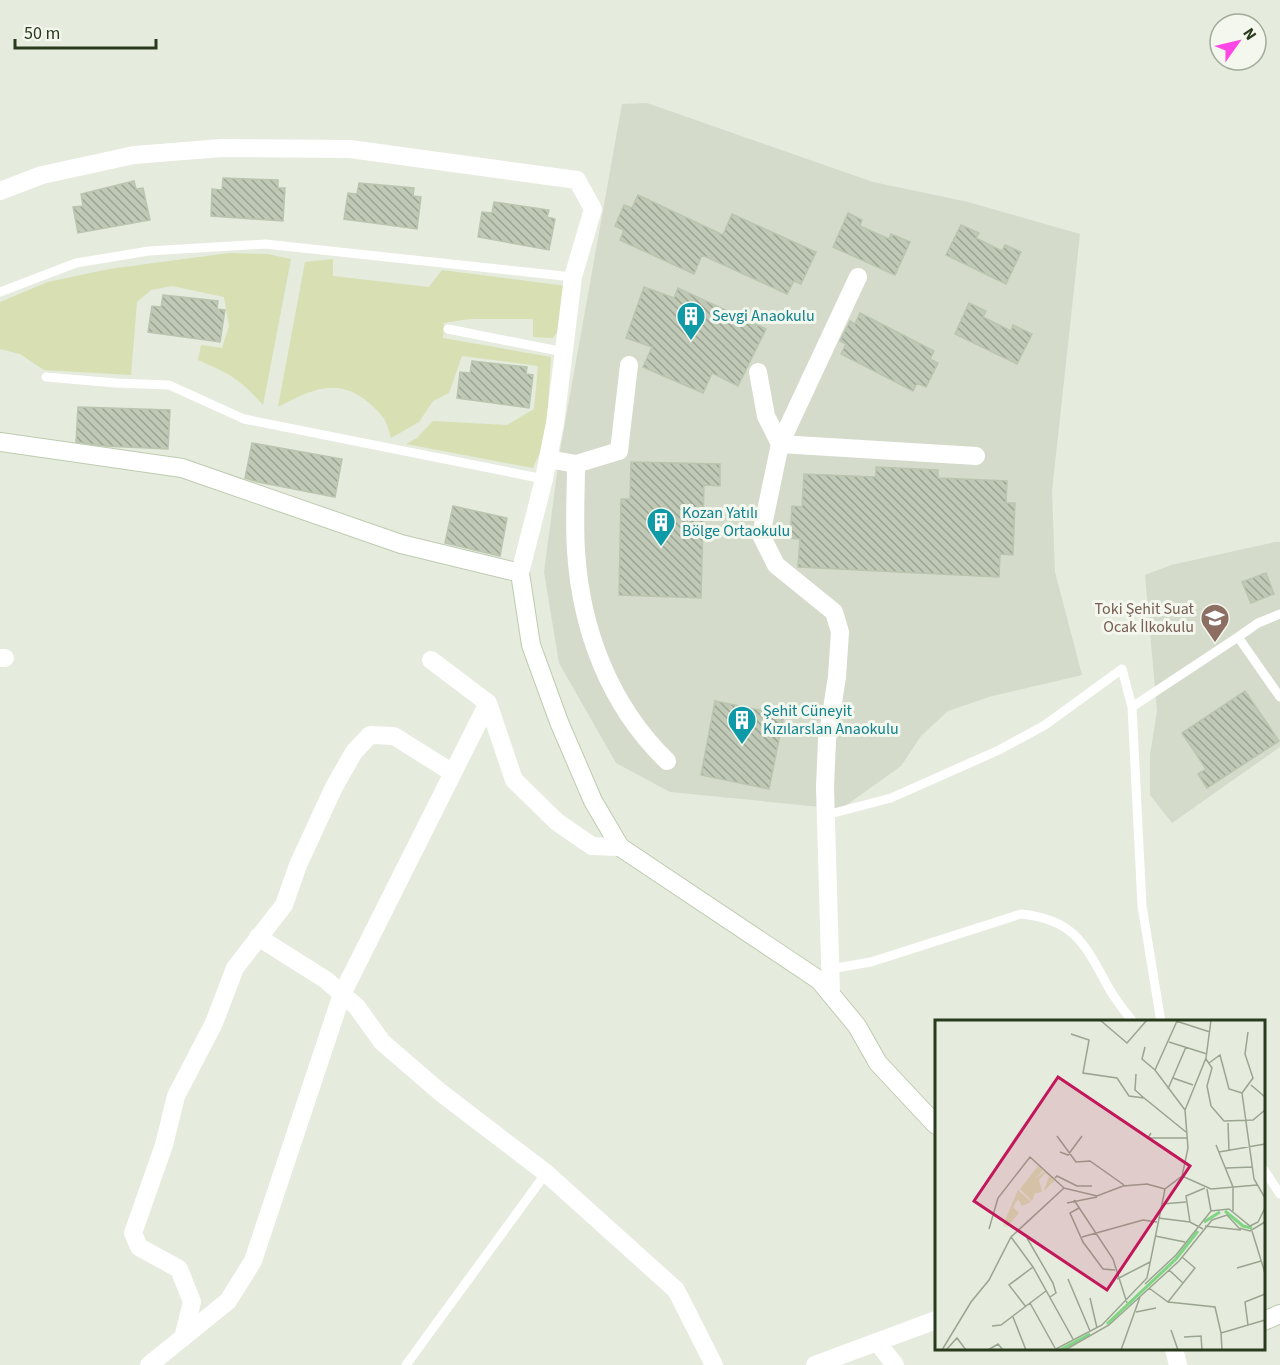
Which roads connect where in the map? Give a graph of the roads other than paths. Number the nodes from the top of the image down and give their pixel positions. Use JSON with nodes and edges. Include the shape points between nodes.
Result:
{"nodes":[{"id":1,"x":0,"y":191,"type":"edge"},
{"id":2,"x":573,"y":277,"type":"junction"},
{"id":3,"x":858,"y":277,"type":"dead end"},
{"id":4,"x":0,"y":292,"type":"edge"},
{"id":5,"x":448,"y":330,"type":"dead end"},
{"id":6,"x":564,"y":352,"type":"junction"},
{"id":7,"x":629,"y":365,"type":"dead end"},
{"id":8,"x":758,"y":372,"type":"dead end"},
{"id":9,"x":46,"y":377,"type":"dead end"},
{"id":10,"x":0,"y":442,"type":"edge"},
{"id":11,"x":780,"y":444,"type":"junction"},
{"id":12,"x":976,"y":456,"type":"dead end"},
{"id":13,"x":548,"y":459,"type":"junction"},
{"id":14,"x":576,"y":464,"type":"junction"},
{"id":15,"x":544,"y":480,"type":"junction"},
{"id":16,"x":520,"y":573,"type":"junction"},
{"id":17,"x":1280,"y":614,"type":"edge"},
{"id":18,"x":1238,"y":636,"type":"junction"},
{"id":19,"x":431,"y":660,"type":"dead end"},
{"id":20,"x":1280,"y":697,"type":"edge"},
{"id":21,"x":488,"y":703,"type":"junction"},
{"id":22,"x":1132,"y":707,"type":"junction"},
{"id":23,"x":667,"y":761,"type":"dead end"},
{"id":24,"x":453,"y":772,"type":"junction"},
{"id":25,"x":826,"y":815,"type":"junction"},
{"id":26,"x":620,"y":847,"type":"junction"},
{"id":27,"x":258,"y":936,"type":"junction"},
{"id":28,"x":830,"y":969,"type":"junction"},
{"id":29,"x":342,"y":994,"type":"junction"},
{"id":30,"x":831,"y":994,"type":"junction"},
{"id":31,"x":1132,"y":1020,"type":"edge"},
{"id":32,"x":1161,"y":1020,"type":"edge"},
{"id":33,"x":935,"y":1124,"type":"edge"},
{"id":34,"x":546,"y":1173,"type":"junction"},
{"id":35,"x":1265,"y":1173,"type":"edge"},
{"id":36,"x":1280,"y":1194,"type":"edge"},
{"id":37,"x":1280,"y":1314,"type":"edge"},
{"id":38,"x":935,"y":1320,"type":"edge"},
{"id":39,"x":1265,"y":1320,"type":"edge"},
{"id":40,"x":183,"y":1338,"type":"junction"},
{"id":41,"x":877,"y":1342,"type":"junction"},
{"id":42,"x":1174,"y":1350,"type":"edge"},
{"id":43,"x":148,"y":1365,"type":"edge"},
{"id":44,"x":406,"y":1365,"type":"edge"},
{"id":45,"x":714,"y":1365,"type":"edge"},
{"id":46,"x":815,"y":1365,"type":"edge"},
{"id":47,"x":895,"y":1365,"type":"edge"},
{"id":48,"x":1178,"y":1365,"type":"edge"}],
"edges":[{"from":1,"to":2,"type":"street","via":[[42,175],[134,154],[222,148],[351,149],[577,180],[593,209]]},
{"from":2,"to":4,"type":"lane","via":[[265,244],[149,251],[76,262]]},
{"from":2,"to":6,"type":"street"},
{"from":3,"to":11,"type":"street"},
{"from":5,"to":6,"type":"lane"},
{"from":6,"to":13,"type":"street"},
{"from":7,"to":14,"type":"street","via":[[619,451]]},
{"from":8,"to":11,"type":"street","via":[[766,416]]},
{"from":9,"to":15,"type":"lane","via":[[169,385],[244,418]]},
{"from":10,"to":16,"type":"street","via":[[182,468],[383,538]]},
{"from":11,"to":12,"type":"street"},
{"from":11,"to":25,"type":"street","via":[[761,535],[776,566],[834,612],[840,632],[827,740]]},
{"from":13,"to":14,"type":"street"},
{"from":13,"to":15,"type":"street"},
{"from":14,"to":23,"type":"street","via":[[576,552],[585,613],[598,658],[617,697],[650,745]]},
{"from":15,"to":16,"type":"street"},
{"from":16,"to":26,"type":"street","via":[[531,645],[555,711],[593,801]]},
{"from":17,"to":18,"type":"lane"},
{"from":18,"to":20,"type":"lane"},
{"from":18,"to":22,"type":"lane"},
{"from":19,"to":21,"type":"street"},
{"from":21,"to":24,"type":"street"},
{"from":21,"to":26,"type":"street","via":[[514,780],[557,822],[592,846]]},
{"from":22,"to":25,"type":"lane","via":[[1122,669],[1045,725],[999,750],[891,798]]},
{"from":22,"to":32,"type":"lane","via":[[1142,906]]},
{"from":24,"to":27,"type":"street","via":[[394,736],[370,735],[354,752],[334,787],[284,905]]},
{"from":24,"to":29,"type":"street"},
{"from":25,"to":28,"type":"street"},
{"from":26,"to":30,"type":"street","via":[[819,980]]},
{"from":27,"to":29,"type":"street"},
{"from":27,"to":40,"type":"street","via":[[235,968],[214,1023],[176,1096],[164,1145],[133,1233],[140,1246],[179,1269],[192,1302]]},
{"from":28,"to":30,"type":"street"},
{"from":28,"to":31,"type":"lane","via":[[871,962],[1021,914],[1035,916],[1061,925],[1082,941]]},
{"from":29,"to":34,"type":"street","via":[[357,1007],[382,1042]]},
{"from":29,"to":40,"type":"street","via":[[253,1261],[228,1302]]},
{"from":30,"to":33,"type":"street","via":[[857,1026],[878,1063]]},
{"from":34,"to":44,"type":"lane"},
{"from":34,"to":45,"type":"street","via":[[676,1290]]},
{"from":35,"to":36,"type":"lane"},
{"from":37,"to":39,"type":"street"},
{"from":38,"to":41,"type":"street"},
{"from":40,"to":43,"type":"street"},
{"from":41,"to":46,"type":"street"},
{"from":41,"to":47,"type":"street"},
{"from":42,"to":48,"type":"street"}]}
